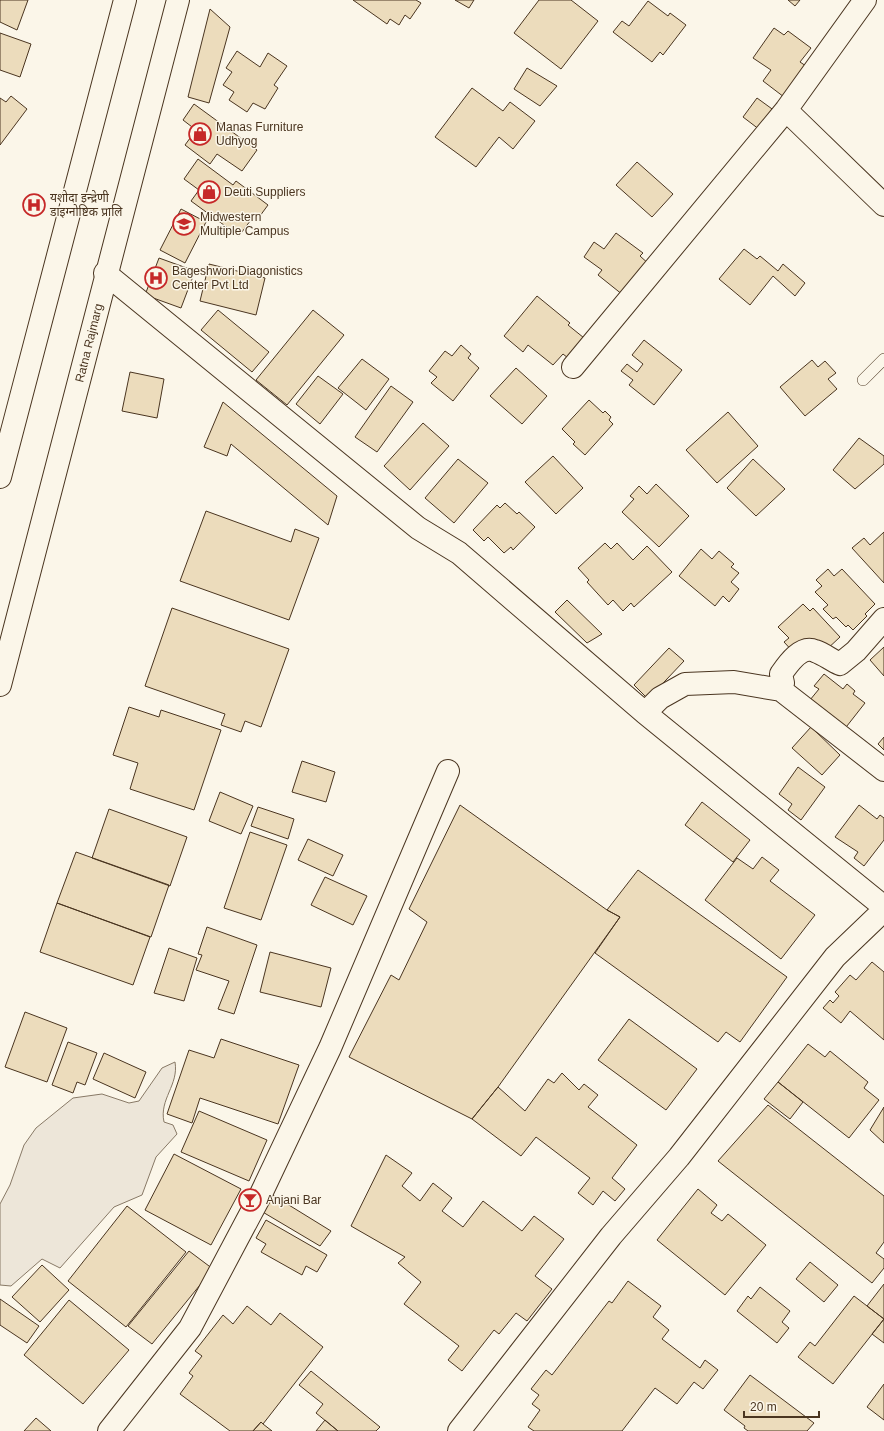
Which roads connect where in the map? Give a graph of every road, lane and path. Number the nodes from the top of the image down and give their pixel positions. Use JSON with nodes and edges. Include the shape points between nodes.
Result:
{"nodes":[{"id":1,"x":125,"y":0,"type":"edge"},
{"id":2,"x":178,"y":0,"type":"edge"},
{"id":3,"x":865,"y":0,"type":"edge"},
{"id":4,"x":786,"y":110,"type":"junction"},
{"id":5,"x":884,"y":206,"type":"edge"},
{"id":6,"x":105,"y":273,"type":"junction"},
{"id":7,"x":884,"y":359,"type":"edge"},
{"id":8,"x":573,"y":367,"type":"dead end"},
{"id":9,"x":863,"y":380,"type":"dead end"},
{"id":10,"x":0,"y":477,"type":"edge"},
{"id":11,"x":884,"y":619,"type":"edge"},
{"id":12,"x":0,"y":685,"type":"edge"},
{"id":13,"x":781,"y":690,"type":"junction"},
{"id":14,"x":646,"y":713,"type":"junction"},
{"id":15,"x":884,"y":770,"type":"edge"},
{"id":16,"x":448,"y":771,"type":"dead end"},
{"id":17,"x":884,"y":908,"type":"edge"},
{"id":18,"x":109,"y":1431,"type":"edge"},
{"id":19,"x":459,"y":1431,"type":"edge"}],
"edges":[{"from":1,"to":10,"type":"main road"},
{"from":2,"to":6,"type":"main road","name":"Ratna Rajmarg"},
{"from":3,"to":4,"type":"main road"},
{"from":4,"to":5,"type":"main road"},
{"from":4,"to":8,"type":"main road"},
{"from":6,"to":12,"type":"main road","name":"Ratna Rajmarg"},
{"from":6,"to":14,"type":"main road","via":[[418,528],[459,553]]},
{"from":7,"to":9,"type":"lane"},
{"from":11,"to":13,"type":"main road","via":[[856,651],[840,664],[814,650],[802,652],[791,660],[781,674]]},
{"from":13,"to":14,"type":"main road","via":[[734,682],[685,684],[660,698]]},
{"from":13,"to":15,"type":"main road"},
{"from":14,"to":17,"type":"main road"},
{"from":16,"to":18,"type":"main road","via":[[330,1048],[259,1198],[190,1328]]},
{"from":17,"to":19,"type":"main road","via":[[834,957],[679,1157],[612,1236]]}]}
